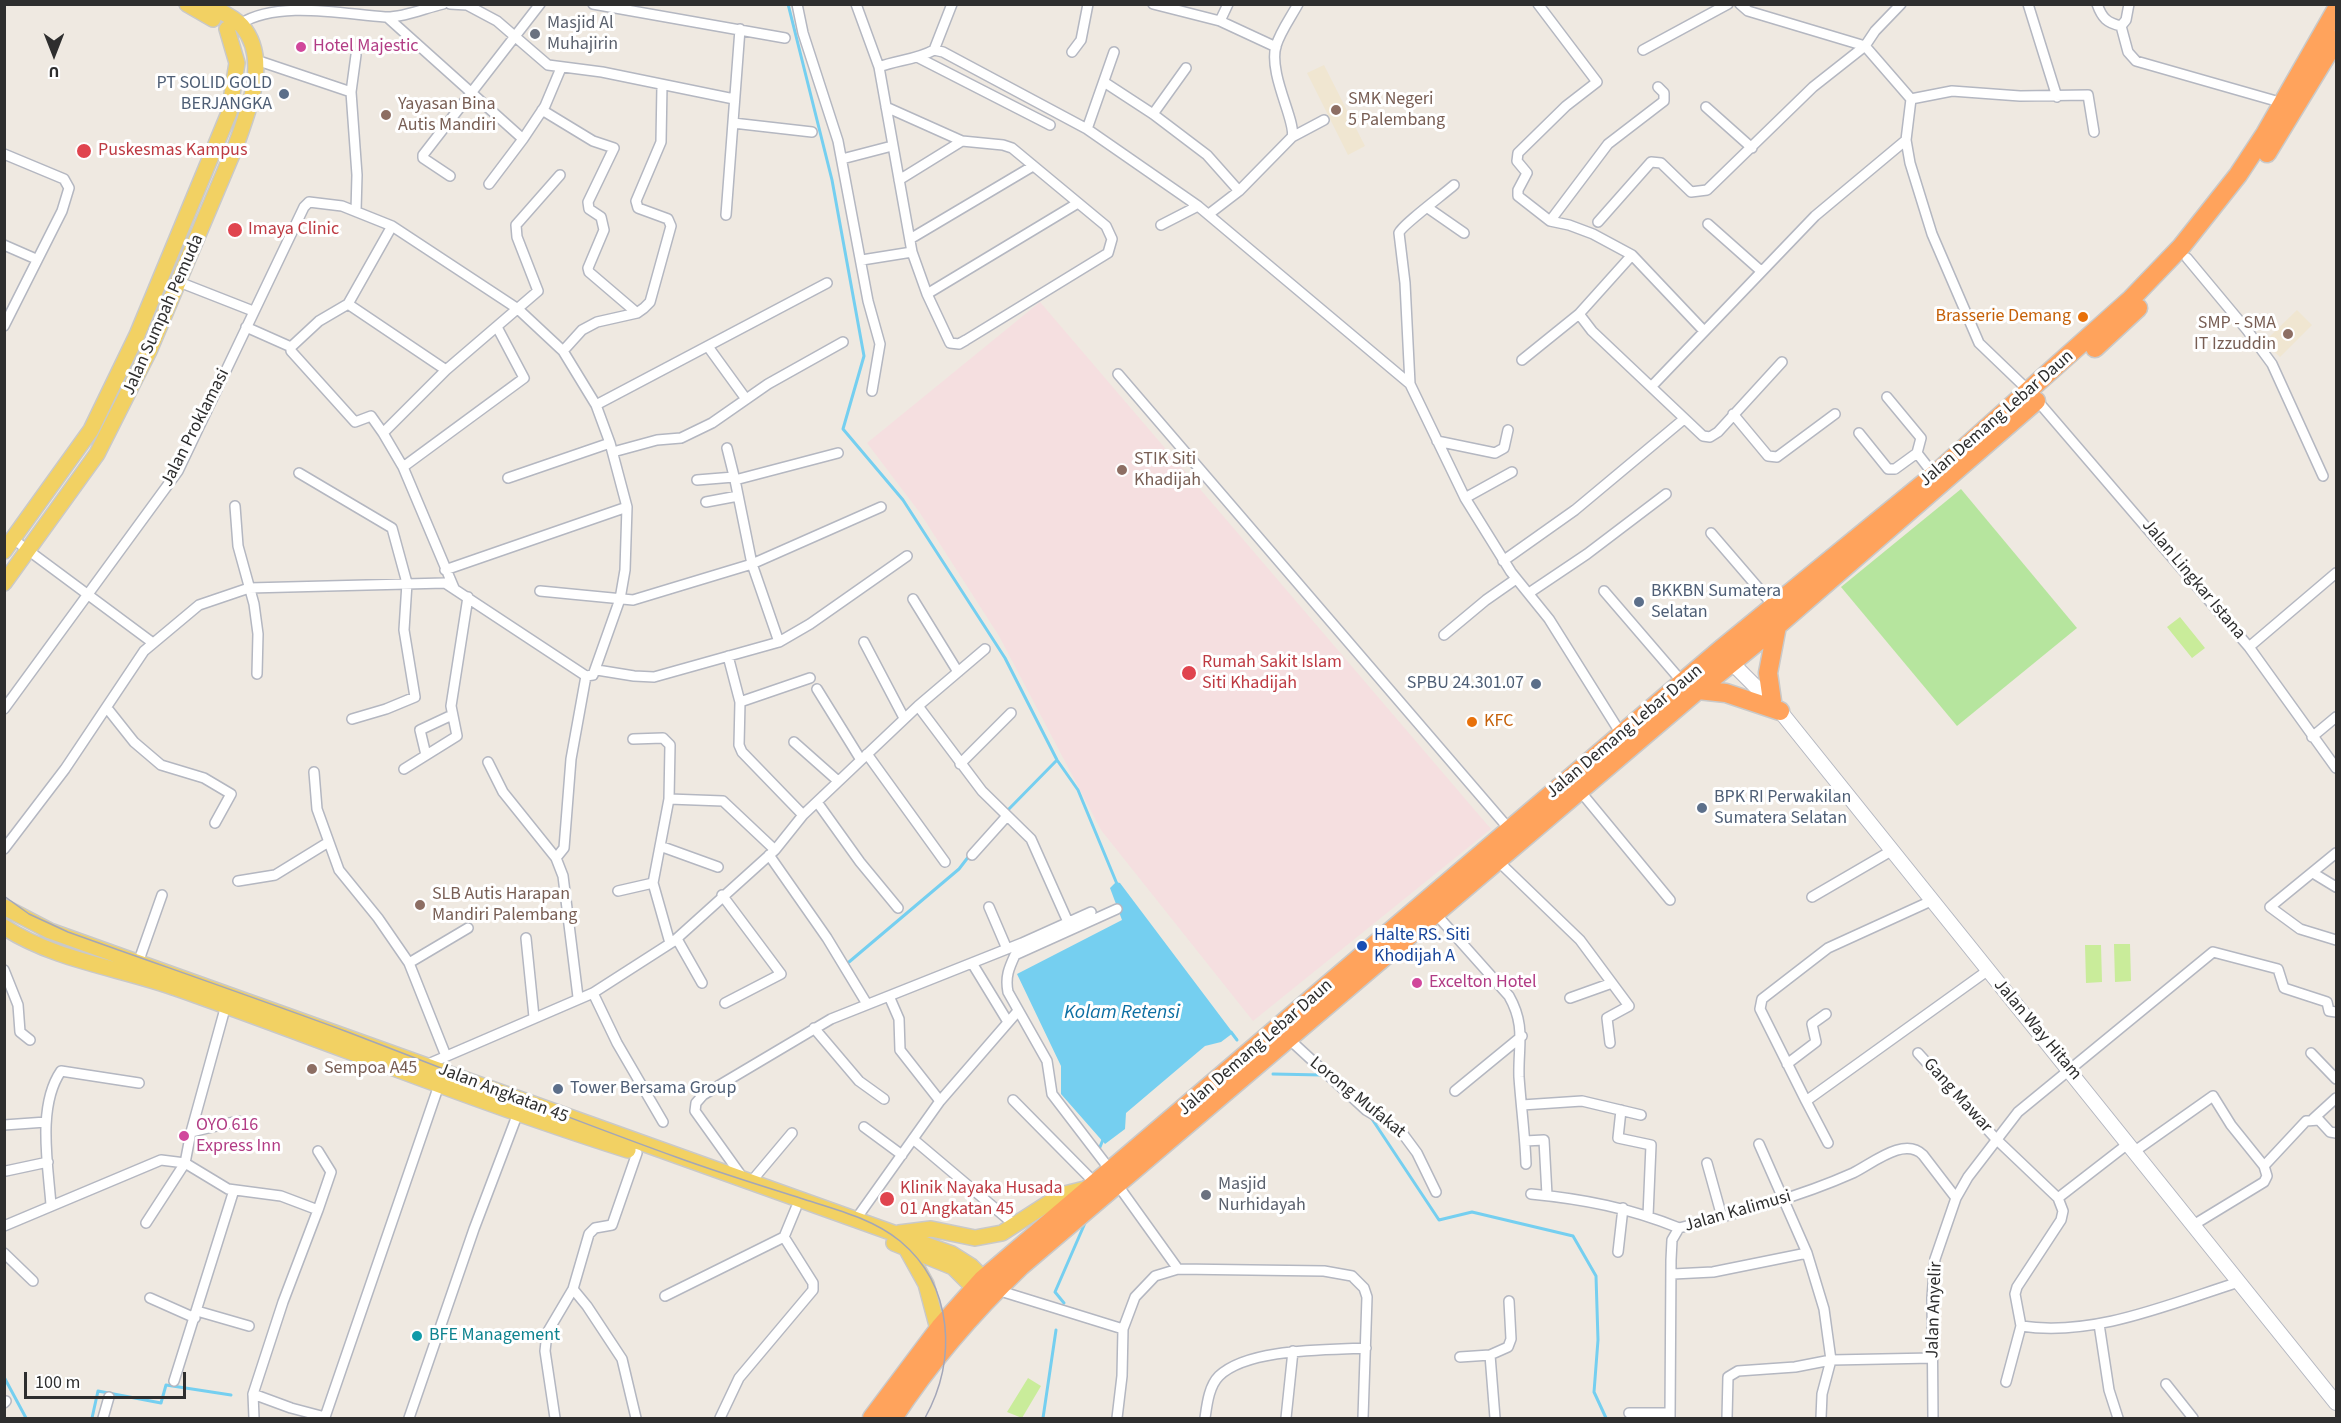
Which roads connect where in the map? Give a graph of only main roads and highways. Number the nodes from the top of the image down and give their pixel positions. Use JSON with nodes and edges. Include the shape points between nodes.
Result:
{"nodes":[{"id":1,"x":187,"y":4,"type":"edge"},
{"id":2,"x":206,"y":4,"type":"edge"},
{"id":3,"x":2337,"y":10,"type":"edge"},
{"id":4,"x":234,"y":26,"type":"junction"},
{"id":5,"x":2337,"y":40,"type":"edge"},
{"id":6,"x":2033,"y":396,"type":"junction"},
{"id":7,"x":9,"y":545,"type":"edge"},
{"id":8,"x":4,"y":583,"type":"edge"},
{"id":9,"x":1777,"y":626,"type":"junction"},
{"id":10,"x":1726,"y":657,"type":"junction"},
{"id":11,"x":1691,"y":687,"type":"junction"},
{"id":12,"x":1626,"y":741,"type":"junction"},
{"id":13,"x":4,"y":907,"type":"edge"},
{"id":14,"x":1431,"y":908,"type":"junction"},
{"id":15,"x":4,"y":927,"type":"edge"},
{"id":16,"x":1114,"y":1178,"type":"junction"},
{"id":17,"x":1094,"y":1186,"type":"junction"},
{"id":18,"x":896,"y":1233,"type":"junction"},
{"id":19,"x":906,"y":1248,"type":"junction"},
{"id":20,"x":985,"y":1289,"type":"junction"},
{"id":21,"x":938,"y":1329,"type":"junction"},
{"id":22,"x":872,"y":1419,"type":"edge"},
{"id":23,"x":893,"y":1419,"type":"edge"}],
"edges":[{"from":1,"to":4,"type":"main road"},
{"from":2,"to":4,"type":"main road"},
{"from":3,"to":6,"type":"highway","name":"Jalan Demang Lebar Daun","via":[[2238,175],[2181,248]]},
{"from":4,"to":7,"type":"main road","name":"Jalan Sumpah Pemuda","via":[[237,63],[229,113],[137,335],[91,430]]},
{"from":4,"to":8,"type":"main road","name":"Jalan Sumpah Pemuda","via":[[250,37],[256,60],[245,119],[179,282],[97,454]]},
{"from":5,"to":6,"type":"highway","name":"Jalan Demang Lebar Daun","via":[[2296,109],[2220,221],[2126,320]]},
{"from":6,"to":9,"type":"highway","name":"Jalan Demang Lebar Daun"},
{"from":6,"to":10,"type":"highway","name":"Jalan Demang Lebar Daun","via":[[1773,605]]},
{"from":9,"to":10,"type":"highway","name":"Jalan Demang Lebar Daun"},
{"from":9,"to":11,"type":"highway","via":[[1768,673],[1776,706]]},
{"from":10,"to":11,"type":"highway","name":"Jalan Demang Lebar Daun"},
{"from":11,"to":12,"type":"highway","name":"Jalan Demang Lebar Daun"},
{"from":12,"to":14,"type":"highway","name":"Jalan Demang Lebar Daun","via":[[1510,831]]},
{"from":12,"to":14,"type":"highway","name":"Jalan Demang Lebar Daun","via":[[1580,791],[1498,861]]},
{"from":13,"to":18,"type":"main road","name":"Jalan Angkatan 45","via":[[39,927]]},
{"from":14,"to":16,"type":"highway","name":"Jalan Demang Lebar Daun"},
{"from":14,"to":16,"type":"highway","name":"Jalan Demang Lebar Daun","via":[[1290,1040]]},
{"from":15,"to":19,"type":"main road","name":"Jalan Angkatan 45","via":[[55,951],[159,981],[439,1085]]},
{"from":16,"to":17,"type":"highway","name":"Jalan Demang Lebar Daun"},
{"from":16,"to":20,"type":"highway","name":"Jalan Demang Lebar Daun"},
{"from":17,"to":18,"type":"main road","via":[[1061,1195],[1002,1233],[975,1238],[931,1229]]},
{"from":17,"to":20,"type":"highway","name":"Jalan Demang Lebar Daun"},
{"from":18,"to":20,"type":"main road","name":"Jalan Angkatan 45","via":[[952,1254],[971,1266]]},
{"from":19,"to":20,"type":"main road","name":"Jalan Angkatan 45","via":[[953,1267]]},
{"from":19,"to":21,"type":"main road","via":[[926,1284]]},
{"from":20,"to":21,"type":"highway","name":"Jalan Demang Lebar Daun"},
{"from":20,"to":23,"type":"highway","name":"Jalan Demang Lebar Daun"},
{"from":21,"to":22,"type":"highway","name":"Jalan Demang Lebar Daun"}]}
